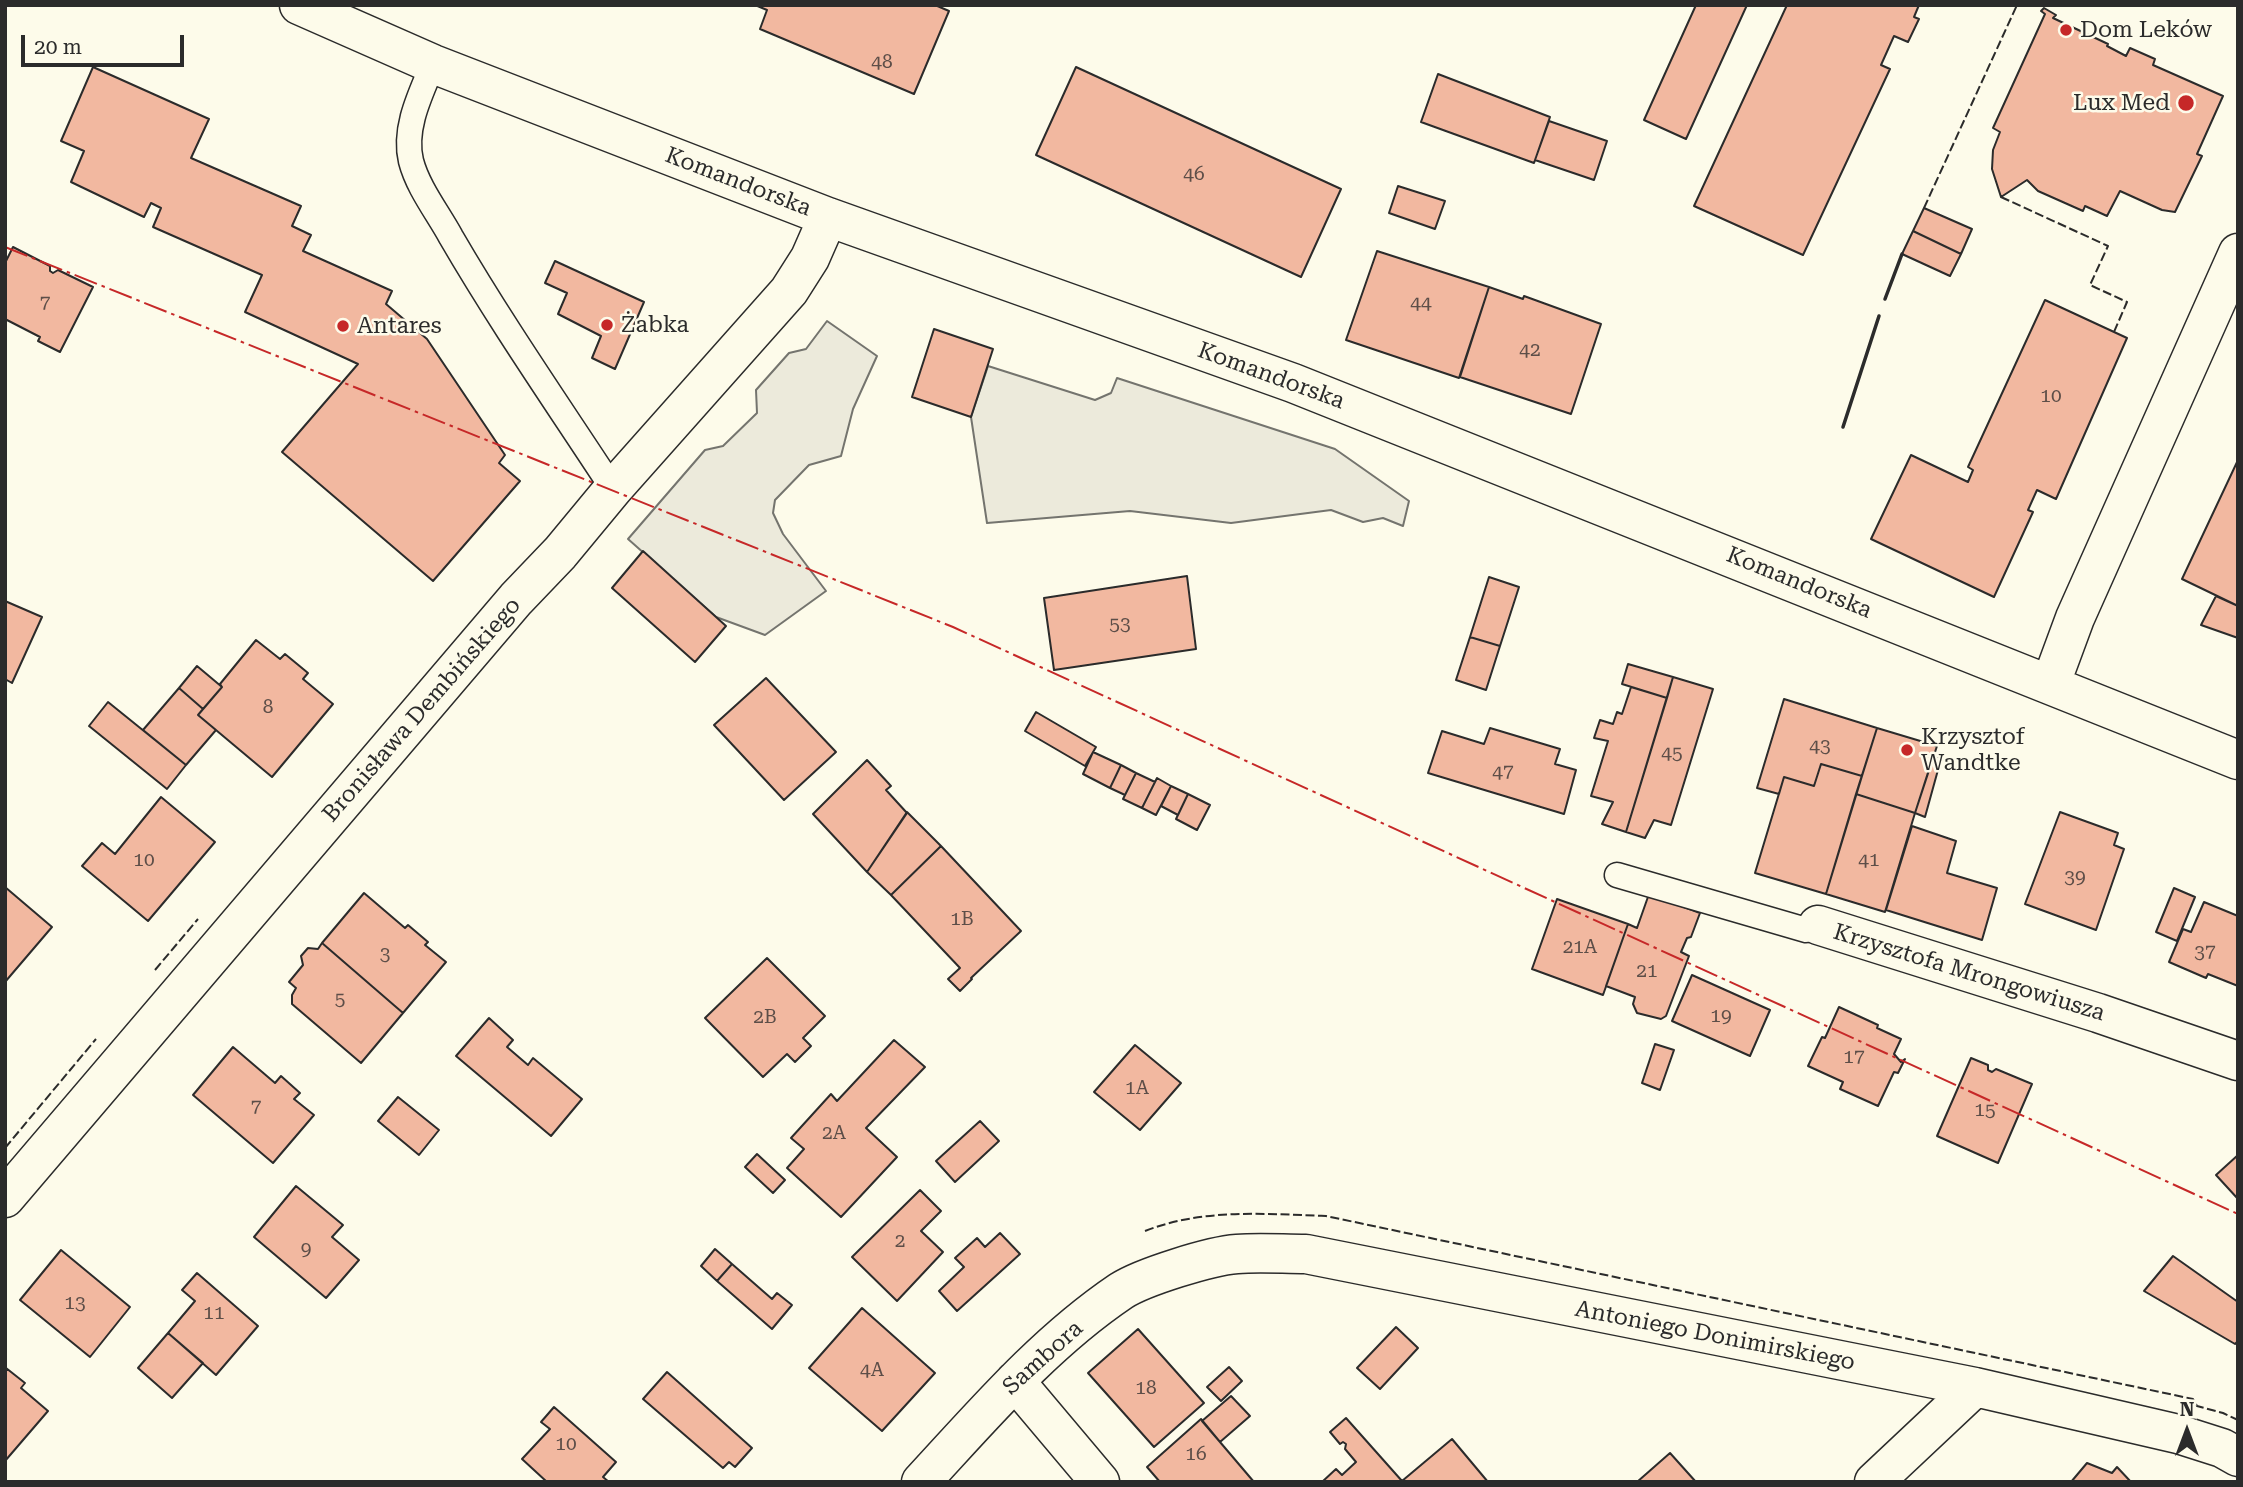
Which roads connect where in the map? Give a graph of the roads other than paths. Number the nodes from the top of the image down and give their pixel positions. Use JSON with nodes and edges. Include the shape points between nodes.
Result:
{"nodes":[{"id":1,"x":299,"y":5,"type":"edge"},
{"id":2,"x":433,"y":64,"type":"junction"},
{"id":3,"x":828,"y":217,"type":"junction"},
{"id":4,"x":2238,"y":253,"type":"edge"},
{"id":5,"x":613,"y":489,"type":"junction"},
{"id":6,"x":2051,"y":684,"type":"junction"},
{"id":7,"x":2238,"y":760,"type":"edge"},
{"id":8,"x":1617,"y":875,"type":"dead end"},
{"id":9,"x":1818,"y":925,"type":"joint"},
{"id":10,"x":2238,"y":1062,"type":"edge"},
{"id":11,"x":5,"y":1198,"type":"edge"},
{"id":12,"x":1187,"y":1264,"type":"joint"},
{"id":13,"x":1015,"y":1381,"type":"junction"},
{"id":14,"x":1975,"y":1387,"type":"junction"},
{"id":15,"x":2238,"y":1457,"type":"edge"},
{"id":16,"x":920,"y":1482,"type":"edge"},
{"id":17,"x":1100,"y":1482,"type":"edge"},
{"id":18,"x":1874,"y":1482,"type":"edge"}],
"edges":[{"from":1,"to":2,"type":"street","name":"Komandorska"},
{"from":2,"to":3,"type":"street","name":"Komandorska"},
{"from":2,"to":5,"type":"lane","via":[[411,124],[411,160],[420,182],[467,265]]},
{"from":3,"to":5,"type":"street","name":"Bronisława Dembińskiego","via":[[789,291]]},
{"from":3,"to":6,"type":"street","name":"Komandorska","via":[[1293,383]]},
{"from":4,"to":6,"type":"street","via":[[2075,618]]},
{"from":5,"to":11,"type":"street","name":"Bronisława Dembińskiego"},
{"from":6,"to":7,"type":"street","name":"Komandorska"},
{"from":8,"to":9,"type":"lane","name":"Krzysztofa Mrongowiusza","via":[[1806,930]]},
{"from":9,"to":10,"type":"street","name":"Krzysztofa Mrongowiusza"},
{"from":12,"to":13,"type":"street","name":"Sambora","via":[[1123,1290]]},
{"from":12,"to":14,"type":"street","name":"Antoniego Donimirskiego","via":[[1236,1254],[1306,1254]]},
{"from":13,"to":16,"type":"street","name":"Sambora"},
{"from":13,"to":17,"type":"street"},
{"from":14,"to":15,"type":"street","name":"Antoniego Donimirskiego","via":[[2178,1434]]},
{"from":14,"to":18,"type":"street"}]}
